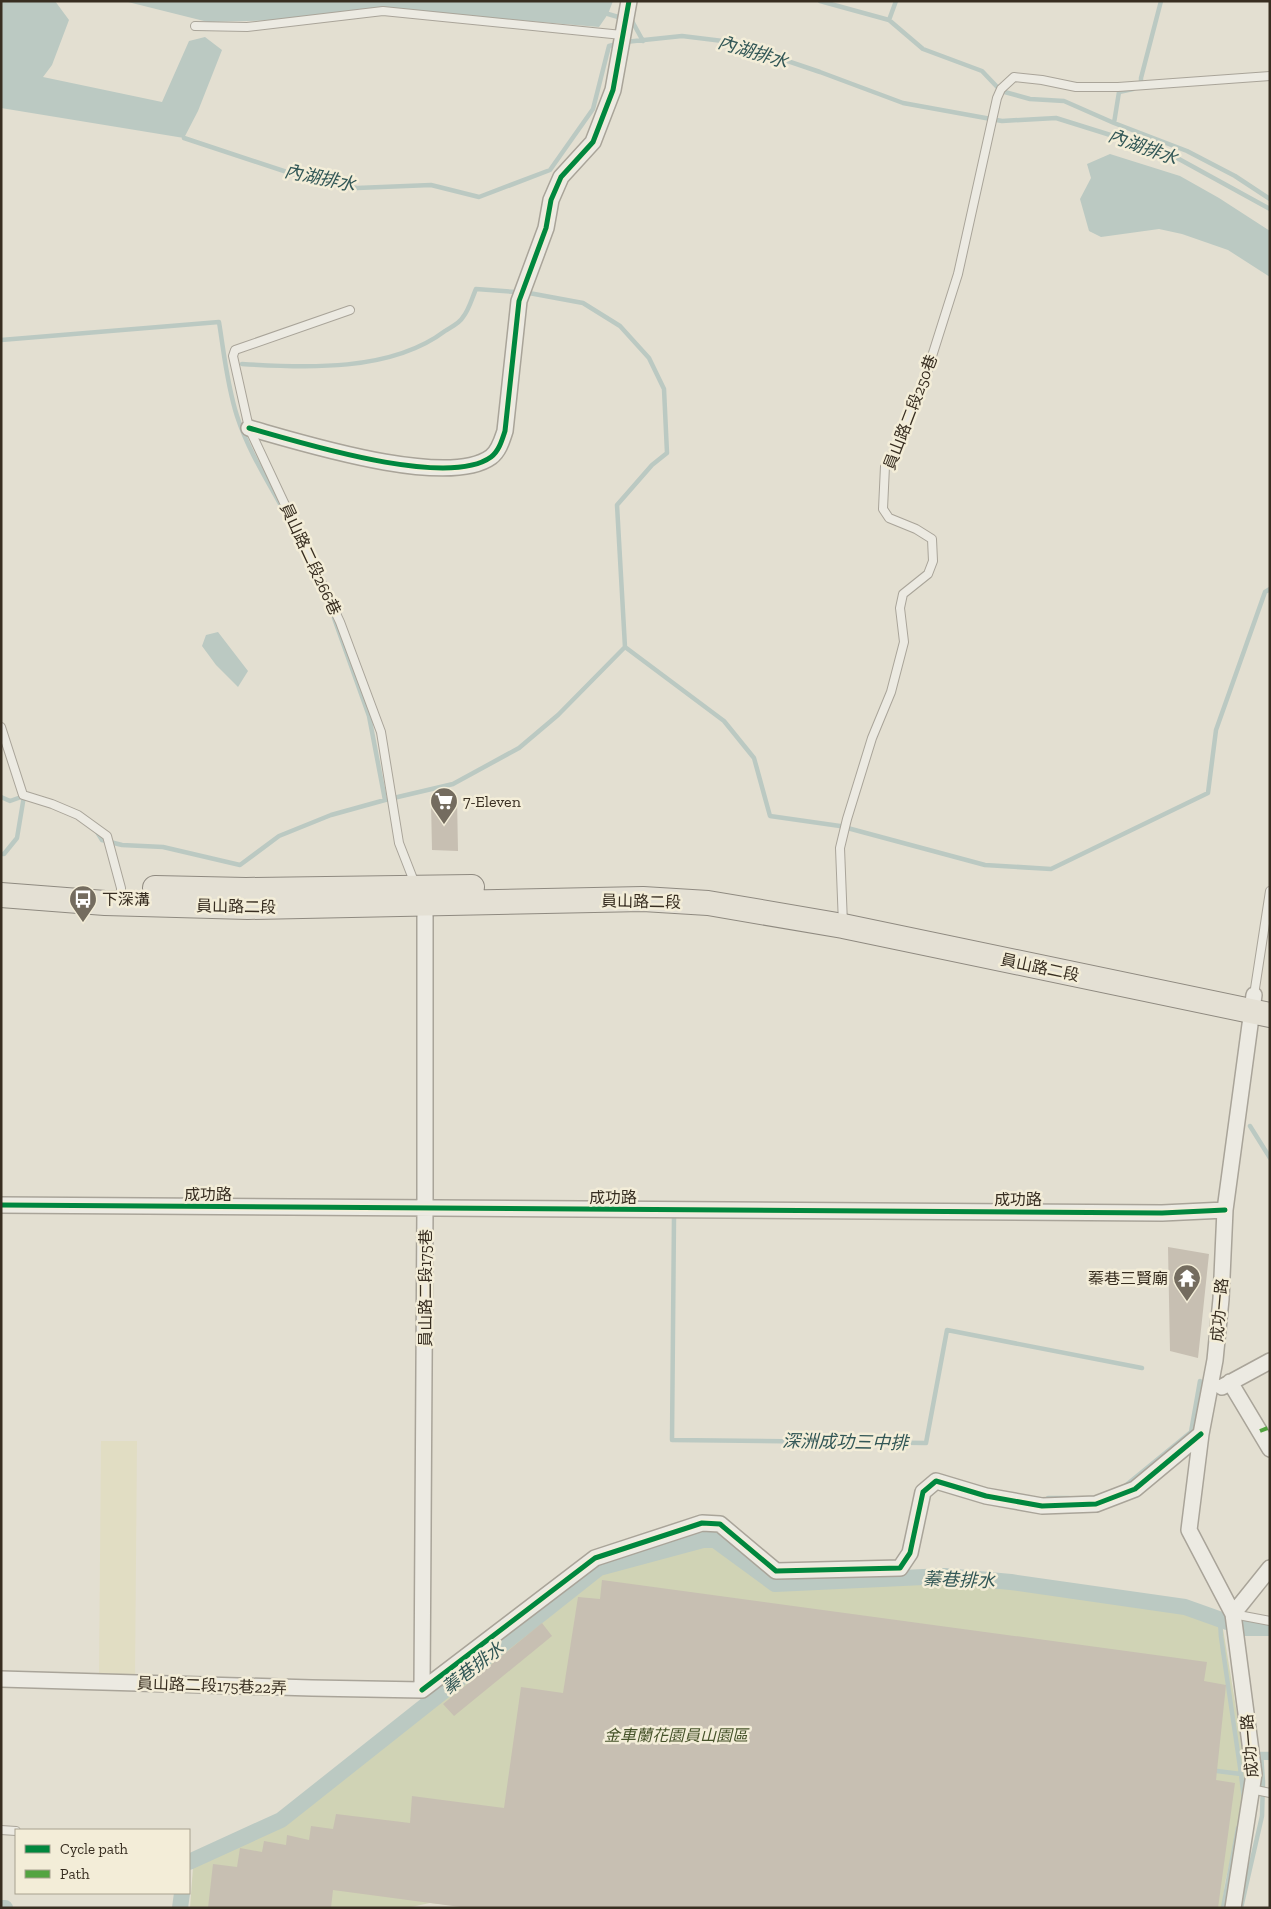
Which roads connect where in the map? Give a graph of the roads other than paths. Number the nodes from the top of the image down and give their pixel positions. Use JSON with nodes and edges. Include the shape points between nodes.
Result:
{"nodes":[{"id":1,"x":629,"y":1,"type":"edge"},
{"id":2,"x":195,"y":26,"type":"dead end"},
{"id":3,"x":622,"y":40,"type":"junction"},
{"id":4,"x":1270,"y":76,"type":"edge"},
{"id":5,"x":350,"y":310,"type":"dead end"},
{"id":6,"x":249,"y":428,"type":"junction"},
{"id":7,"x":1,"y":727,"type":"edge"},
{"id":8,"x":1,"y":879,"type":"edge"},
{"id":9,"x":1270,"y":890,"type":"edge"},
{"id":10,"x":1,"y":895,"type":"edge"},
{"id":11,"x":121,"y":895,"type":"junction"},
{"id":12,"x":421,"y":896,"type":"junction"},
{"id":13,"x":843,"y":919,"type":"junction"},
{"id":14,"x":1261,"y":1005,"type":"edge"},
{"id":15,"x":1,"y":1206,"type":"edge"},
{"id":16,"x":425,"y":1209,"type":"junction"},
{"id":17,"x":1225,"y":1210,"type":"junction"},
{"id":18,"x":1270,"y":1361,"type":"edge"},
{"id":19,"x":1230,"y":1382,"type":"junction"},
{"id":20,"x":1208,"y":1395,"type":"junction"},
{"id":21,"x":1201,"y":1434,"type":"junction"},
{"id":22,"x":1270,"y":1449,"type":"edge"},
{"id":23,"x":1270,"y":1568,"type":"edge"},
{"id":24,"x":1234,"y":1621,"type":"junction"},
{"id":25,"x":1270,"y":1622,"type":"edge"},
{"id":26,"x":1,"y":1679,"type":"edge"},
{"id":27,"x":422,"y":1690,"type":"junction"},
{"id":28,"x":1252,"y":1789,"type":"junction"},
{"id":29,"x":1270,"y":1794,"type":"edge"},
{"id":30,"x":1,"y":1830,"type":"edge"},
{"id":31,"x":15,"y":1831,"type":"edge"},
{"id":32,"x":1233,"y":1908,"type":"edge"}],
"edges":[{"from":1,"to":3,"type":"street"},
{"from":2,"to":3,"type":"lane","via":[[248,27],[383,12]]},
{"from":3,"to":6,"type":"street","via":[[613,90],[593,142],[561,177],[519,301],[505,431],[492,457],[471,466],[424,468],[372,460]]},
{"from":4,"to":13,"type":"lane","name":"員山路二段250巷","via":[[1118,87],[1084,87],[1014,78],[1002,88],[991,123],[958,274],[921,391],[885,466],[883,509],[889,518],[932,539],[933,561],[928,574],[903,594],[900,608],[904,642],[840,848]]},
{"from":5,"to":6,"type":"lane","name":"員山路二段266巷","via":[[235,350],[233,356]]},
{"from":6,"to":12,"type":"lane","name":"員山路二段266巷","via":[[340,622],[381,732],[400,843]]},
{"from":7,"to":11,"type":"lane","via":[[23,795],[78,815],[107,836]]},
{"from":8,"to":11,"type":"main road","name":"員山路二段"},
{"from":9,"to":14,"type":"lane"},
{"from":10,"to":11,"type":"main road","name":"員山路二段"},
{"from":11,"to":12,"type":"main road","name":"員山路二段","via":[[248,908]]},
{"from":12,"to":13,"type":"main road","name":"員山路二段","via":[[643,899]]},
{"from":12,"to":16,"type":"street","name":"員山路二段175巷"},
{"from":13,"to":14,"type":"main road","name":"員山路二段"},
{"from":14,"to":17,"type":"street","name":"成功一路"},
{"from":15,"to":16,"type":"street","name":"成功路"},
{"from":16,"to":17,"type":"street","name":"成功路","via":[[1152,1213]]},
{"from":16,"to":27,"type":"street","name":"員山路二段175巷"},
{"from":17,"to":20,"type":"street","name":"成功一路","via":[[1221,1299]]},
{"from":18,"to":19,"type":"street"},
{"from":19,"to":20,"type":"street"},
{"from":19,"to":22,"type":"street"},
{"from":20,"to":21,"type":"street","name":"成功一路"},
{"from":21,"to":24,"type":"street","name":"成功一路","via":[[1189,1530]]},
{"from":21,"to":27,"type":"street","via":[[1135,1489],[1096,1504],[1042,1506],[986,1496],[936,1481],[923,1492],[910,1553],[900,1568],[776,1571],[720,1524],[702,1523],[622,1549],[595,1558]]},
{"from":23,"to":24,"type":"street"},
{"from":24,"to":25,"type":"lane"},
{"from":24,"to":28,"type":"street","name":"成功一路","via":[[1254,1774]]},
{"from":26,"to":27,"type":"street","name":"員山路二段175巷22弄"},
{"from":28,"to":29,"type":"lane"},
{"from":28,"to":32,"type":"street","name":"成功一路"},
{"from":30,"to":31,"type":"lane"}]}
